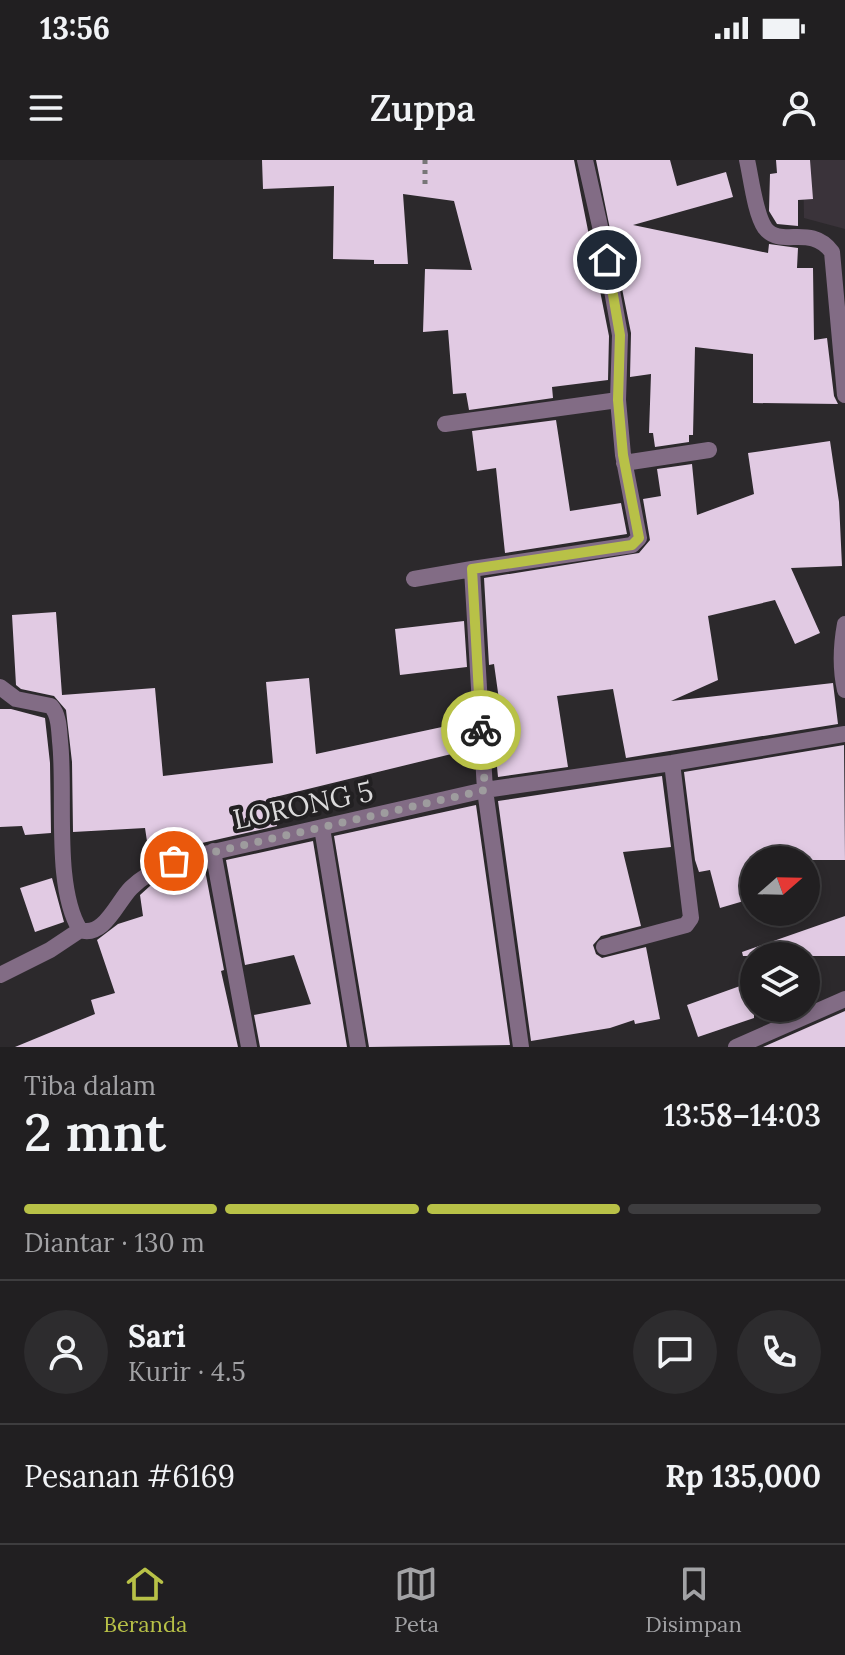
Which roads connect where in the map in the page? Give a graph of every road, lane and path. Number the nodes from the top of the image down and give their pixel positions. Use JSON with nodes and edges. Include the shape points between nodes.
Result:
{"nodes":[{"id":1,"x":425,"y":160,"type":"edge"},
{"id":2,"x":585,"y":160,"type":"edge"},
{"id":3,"x":747,"y":160,"type":"edge"},
{"id":4,"x":425,"y":184,"type":"dead end"},
{"id":5,"x":845,"y":395,"type":"edge"},
{"id":6,"x":618,"y":400,"type":"junction"},
{"id":7,"x":445,"y":424,"type":"dead end"},
{"id":8,"x":709,"y":450,"type":"dead end"},
{"id":9,"x":624,"y":463,"type":"junction"},
{"id":10,"x":472,"y":569,"type":"junction"},
{"id":11,"x":414,"y":579,"type":"dead end"},
{"id":12,"x":845,"y":624,"type":"edge"},
{"id":13,"x":0,"y":687,"type":"edge"},
{"id":14,"x":845,"y":690,"type":"edge"},
{"id":15,"x":845,"y":734,"type":"edge"},
{"id":16,"x":672,"y":763,"type":"junction"},
{"id":17,"x":485,"y":790,"type":"junction"},
{"id":18,"x":322,"y":828,"type":"junction"},
{"id":19,"x":213,"y":851,"type":"junction"},
{"id":20,"x":80,"y":930,"type":"junction"},
{"id":21,"x":604,"y":947,"type":"dead end"},
{"id":22,"x":0,"y":975,"type":"edge"},
{"id":23,"x":845,"y":999,"type":"edge"},
{"id":24,"x":249,"y":1047,"type":"edge"},
{"id":25,"x":358,"y":1047,"type":"edge"},
{"id":26,"x":521,"y":1047,"type":"edge"},
{"id":27,"x":736,"y":1047,"type":"edge"}],
"edges":[{"from":1,"to":4,"type":"path"},
{"from":2,"to":6,"type":"street","via":[[620,335]]},
{"from":3,"to":5,"type":"street","via":[[764,227],[776,236],[814,237],[832,252]]},
{"from":6,"to":7,"type":"street"},
{"from":6,"to":9,"type":"street"},
{"from":8,"to":9,"type":"street"},
{"from":9,"to":10,"type":"street","via":[[637,543]]},
{"from":10,"to":11,"type":"street"},
{"from":10,"to":17,"type":"street"},
{"from":12,"to":14,"type":"street"},
{"from":13,"to":20,"type":"street","via":[[16,699],[51,706],[57,716],[65,870]]},
{"from":15,"to":16,"type":"street","name":"LORONG 5"},
{"from":16,"to":17,"type":"street","name":"LORONG 5"},
{"from":16,"to":21,"type":"street","via":[[691,918],[686,925]]},
{"from":17,"to":18,"type":"street","name":"LORONG 5"},
{"from":17,"to":26,"type":"street"},
{"from":18,"to":19,"type":"street","name":"LORONG 5"},
{"from":18,"to":25,"type":"street"},
{"from":19,"to":20,"type":"street","name":"LORONG 5","via":[[154,870],[107,920],[92,931]]},
{"from":19,"to":24,"type":"street"},
{"from":20,"to":22,"type":"street","name":"LORONG 5"},
{"from":23,"to":27,"type":"street"}]}
